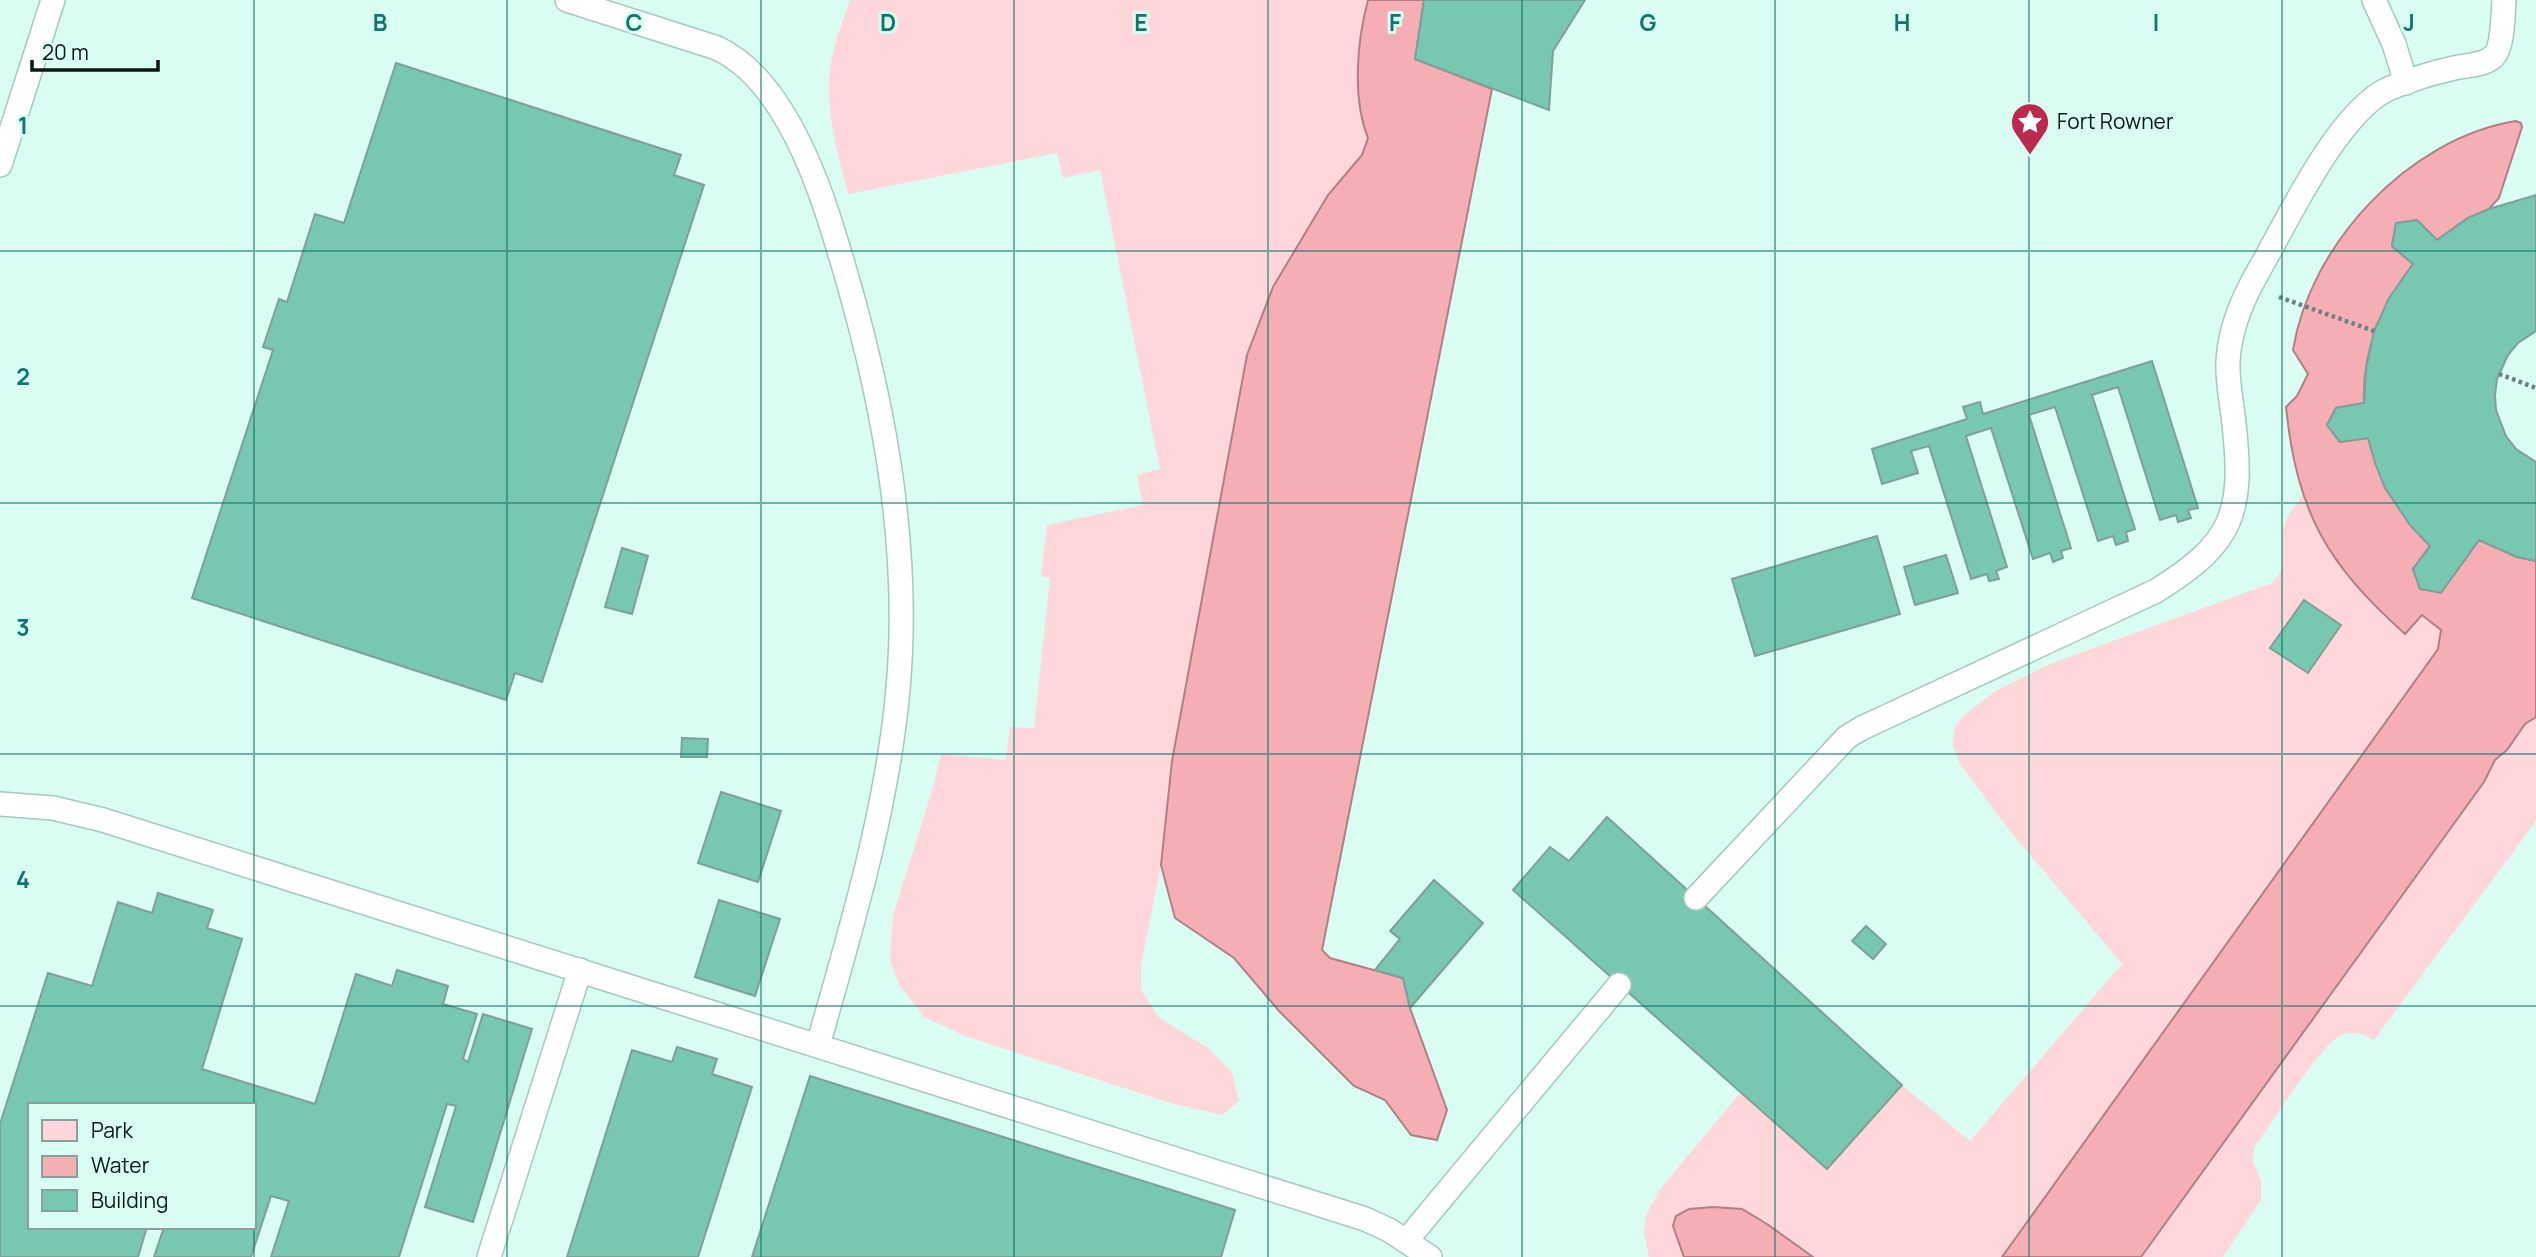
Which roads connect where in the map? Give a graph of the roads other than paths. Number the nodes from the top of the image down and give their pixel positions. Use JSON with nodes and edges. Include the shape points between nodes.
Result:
{"nodes":[{"id":1,"x":53,"y":0,"type":"edge"},
{"id":2,"x":567,"y":0,"type":"edge"},
{"id":3,"x":2374,"y":0,"type":"edge"},
{"id":4,"x":2504,"y":0,"type":"edge"},
{"id":5,"x":2406,"y":83,"type":"junction"},
{"id":6,"x":0,"y":165,"type":"edge"},
{"id":7,"x":0,"y":804,"type":"edge"},
{"id":8,"x":1696,"y":898,"type":"dead end"},
{"id":9,"x":580,"y":970,"type":"junction"},
{"id":10,"x":1619,"y":985,"type":"dead end"},
{"id":11,"x":818,"y":1045,"type":"junction"},
{"id":12,"x":1406,"y":1241,"type":"junction"},
{"id":13,"x":489,"y":1257,"type":"edge"},
{"id":14,"x":1430,"y":1257,"type":"edge"}],
"edges":[{"from":1,"to":6,"type":"lane"},
{"from":2,"to":11,"type":"lane","via":[[717,48],[758,80],[796,138],[818,184],[868,359],[896,517],[902,616],[898,689],[865,877]]},
{"from":3,"to":5,"type":"lane"},
{"from":4,"to":5,"type":"lane","via":[[2493,58]]},
{"from":5,"to":8,"type":"lane","via":[[2371,100],[2346,124],[2237,313],[2228,378],[2238,480],[2228,525],[2217,543],[2199,562],[2157,591],[1847,737]]},
{"from":7,"to":9,"type":"lane","via":[[53,808],[103,820]]},
{"from":9,"to":11,"type":"lane"},
{"from":9,"to":13,"type":"lane"},
{"from":10,"to":12,"type":"lane"},
{"from":11,"to":12,"type":"lane","via":[[1346,1213]]},
{"from":12,"to":14,"type":"lane"}]}
